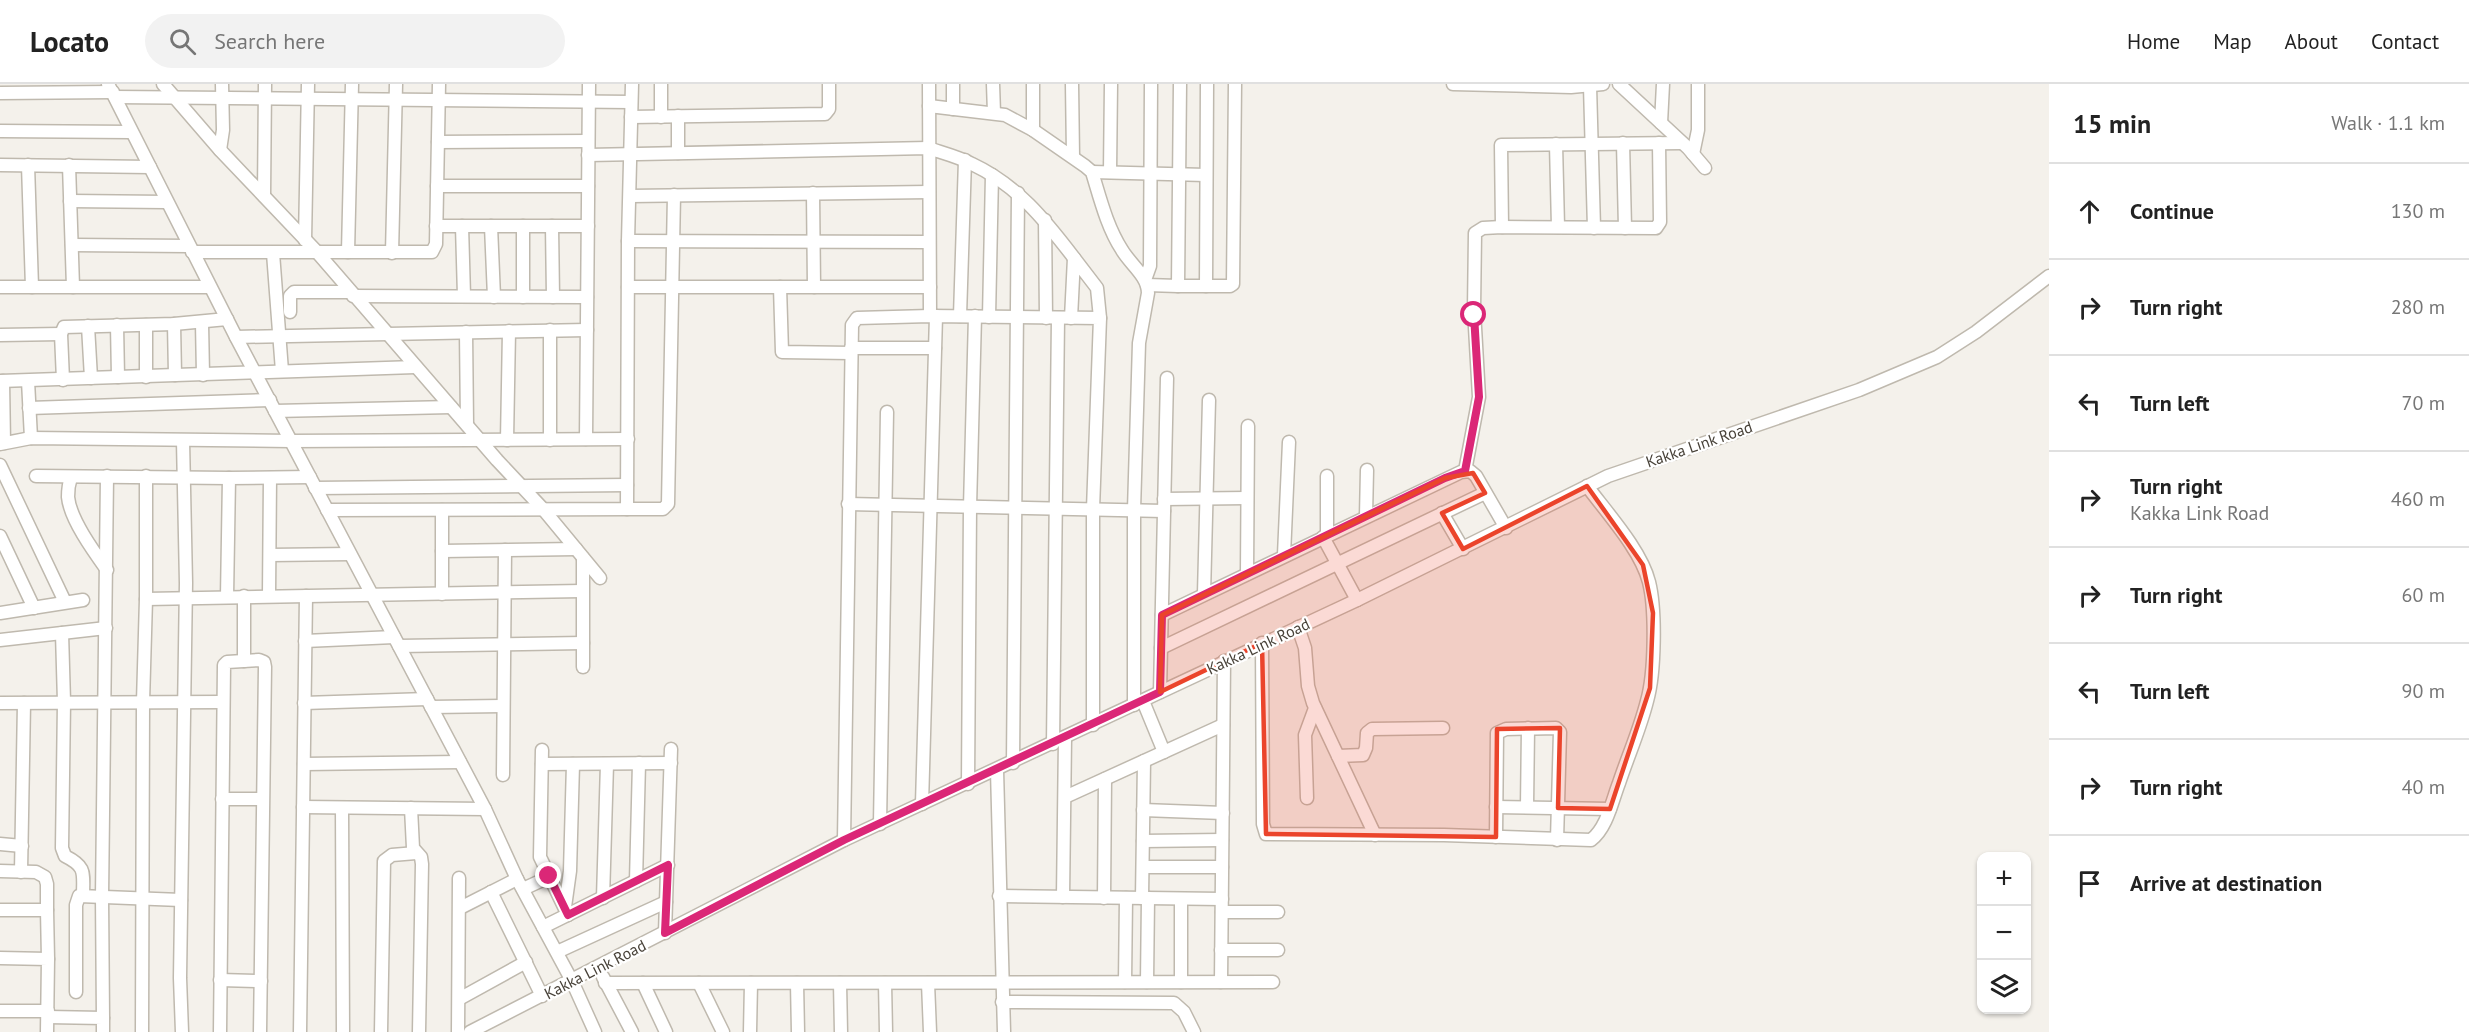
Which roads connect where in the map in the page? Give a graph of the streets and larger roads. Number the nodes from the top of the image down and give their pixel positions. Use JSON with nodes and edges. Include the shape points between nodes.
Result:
{"nodes":[{"id":1,"x":163,"y":84,"type":"edge"},
{"id":2,"x":222,"y":84,"type":"edge"},
{"id":3,"x":265,"y":84,"type":"edge"},
{"id":4,"x":308,"y":84,"type":"edge"},
{"id":5,"x":352,"y":84,"type":"edge"},
{"id":6,"x":396,"y":84,"type":"edge"},
{"id":7,"x":439,"y":84,"type":"edge"},
{"id":8,"x":589,"y":84,"type":"edge"},
{"id":9,"x":632,"y":84,"type":"edge"},
{"id":10,"x":661,"y":84,"type":"edge"},
{"id":11,"x":829,"y":84,"type":"edge"},
{"id":12,"x":929,"y":84,"type":"edge"},
{"id":13,"x":953,"y":84,"type":"edge"},
{"id":14,"x":993,"y":84,"type":"edge"},
{"id":15,"x":1033,"y":84,"type":"edge"},
{"id":16,"x":1072,"y":84,"type":"edge"},
{"id":17,"x":1112,"y":84,"type":"edge"},
{"id":18,"x":1151,"y":84,"type":"edge"},
{"id":19,"x":1180,"y":84,"type":"edge"},
{"id":20,"x":1207,"y":84,"type":"edge"},
{"id":21,"x":1235,"y":84,"type":"edge"},
{"id":22,"x":1453,"y":84,"type":"edge"},
{"id":23,"x":1603,"y":84,"type":"edge"},
{"id":24,"x":1663,"y":84,"type":"edge"},
{"id":25,"x":1698,"y":84,"type":"edge"},
{"id":26,"x":1590,"y":86,"type":"junction"},
{"id":27,"x":1626,"y":87,"type":"edge"},
{"id":28,"x":112,"y":91,"type":"edge"},
{"id":29,"x":0,"y":93,"type":"edge"},
{"id":30,"x":174,"y":96,"type":"junction"},
{"id":31,"x":352,"y":98,"type":"junction"},
{"id":32,"x":222,"y":99,"type":"junction"},
{"id":33,"x":265,"y":99,"type":"junction"},
{"id":34,"x":308,"y":99,"type":"junction"},
{"id":35,"x":396,"y":99,"type":"junction"},
{"id":36,"x":439,"y":100,"type":"junction"},
{"id":37,"x":589,"y":102,"type":"junction"},
{"id":38,"x":631,"y":102,"type":"junction"},
{"id":39,"x":929,"y":106,"type":"junction"},
{"id":40,"x":953,"y":109,"type":"junction"},
{"id":41,"x":994,"y":113,"type":"junction"},
{"id":42,"x":678,"y":116,"type":"junction"},
{"id":43,"x":631,"y":117,"type":"junction"},
{"id":44,"x":661,"y":117,"type":"junction"},
{"id":45,"x":1661,"y":123,"type":"junction"},
{"id":46,"x":1033,"y":130,"type":"junction"},
{"id":47,"x":0,"y":131,"type":"edge"},
{"id":48,"x":131,"y":132,"type":"junction"},
{"id":49,"x":588,"y":141,"type":"junction"},
{"id":50,"x":438,"y":142,"type":"junction"},
{"id":51,"x":1592,"y":143,"type":"junction"},
{"id":52,"x":1623,"y":143,"type":"junction"},
{"id":53,"x":1659,"y":143,"type":"junction"},
{"id":54,"x":1682,"y":143,"type":"junction"},
{"id":55,"x":1556,"y":144,"type":"junction"},
{"id":56,"x":928,"y":148,"type":"junction"},
{"id":57,"x":220,"y":150,"type":"junction"},
{"id":58,"x":678,"y":153,"type":"junction"},
{"id":59,"x":630,"y":154,"type":"junction"},
{"id":60,"x":1693,"y":154,"type":"junction"},
{"id":61,"x":588,"y":155,"type":"junction"},
{"id":62,"x":1072,"y":156,"type":"junction"},
{"id":63,"x":965,"y":160,"type":"junction"},
{"id":64,"x":0,"y":165,"type":"edge"},
{"id":65,"x":28,"y":165,"type":"junction"},
{"id":66,"x":69,"y":165,"type":"junction"},
{"id":67,"x":150,"y":167,"type":"junction"},
{"id":68,"x":1705,"y":168,"type":"dead end"},
{"id":69,"x":1092,"y":172,"type":"junction"},
{"id":70,"x":1110,"y":172,"type":"junction"},
{"id":71,"x":992,"y":175,"type":"junction"},
{"id":72,"x":1149,"y":176,"type":"junction"},
{"id":73,"x":1179,"y":176,"type":"junction"},
{"id":74,"x":1206,"y":176,"type":"junction"},
{"id":75,"x":437,"y":186,"type":"junction"},
{"id":76,"x":588,"y":186,"type":"junction"},
{"id":77,"x":929,"y":192,"type":"junction"},
{"id":78,"x":813,"y":193,"type":"junction"},
{"id":79,"x":1018,"y":193,"type":"junction"},
{"id":80,"x":674,"y":195,"type":"junction"},
{"id":81,"x":264,"y":196,"type":"junction"},
{"id":82,"x":630,"y":196,"type":"junction"},
{"id":83,"x":70,"y":201,"type":"junction"},
{"id":84,"x":166,"y":202,"type":"junction"},
{"id":85,"x":1045,"y":220,"type":"junction"},
{"id":86,"x":436,"y":225,"type":"junction"},
{"id":87,"x":462,"y":226,"type":"junction"},
{"id":88,"x":491,"y":226,"type":"junction"},
{"id":89,"x":523,"y":226,"type":"junction"},
{"id":90,"x":552,"y":226,"type":"junction"},
{"id":91,"x":588,"y":226,"type":"junction"},
{"id":92,"x":1502,"y":227,"type":"junction"},
{"id":93,"x":1558,"y":227,"type":"junction"},
{"id":94,"x":1594,"y":228,"type":"junction"},
{"id":95,"x":1625,"y":228,"type":"junction"},
{"id":96,"x":305,"y":240,"type":"junction"},
{"id":97,"x":628,"y":241,"type":"junction"},
{"id":98,"x":673,"y":241,"type":"junction"},
{"id":99,"x":813,"y":241,"type":"junction"},
{"id":100,"x":929,"y":242,"type":"junction"},
{"id":101,"x":72,"y":245,"type":"junction"},
{"id":102,"x":190,"y":249,"type":"junction"},
{"id":103,"x":316,"y":252,"type":"junction"},
{"id":104,"x":348,"y":252,"type":"junction"},
{"id":105,"x":273,"y":253,"type":"junction"},
{"id":106,"x":392,"y":253,"type":"junction"},
{"id":107,"x":1074,"y":258,"type":"junction"},
{"id":108,"x":2049,"y":276,"type":"edge"},
{"id":109,"x":1146,"y":283,"type":"junction"},
{"id":110,"x":210,"y":286,"type":"junction"},
{"id":111,"x":628,"y":286,"type":"junction"},
{"id":112,"x":1178,"y":286,"type":"junction"},
{"id":113,"x":1206,"y":286,"type":"junction"},
{"id":114,"x":0,"y":287,"type":"edge"},
{"id":115,"x":32,"y":287,"type":"junction"},
{"id":116,"x":73,"y":287,"type":"junction"},
{"id":117,"x":672,"y":287,"type":"junction"},
{"id":118,"x":780,"y":287,"type":"junction"},
{"id":119,"x":814,"y":287,"type":"junction"},
{"id":120,"x":930,"y":287,"type":"junction"},
{"id":121,"x":351,"y":294,"type":"junction"},
{"id":122,"x":464,"y":296,"type":"junction"},
{"id":123,"x":494,"y":297,"type":"junction"},
{"id":124,"x":523,"y":297,"type":"junction"},
{"id":125,"x":553,"y":297,"type":"junction"},
{"id":126,"x":587,"y":297,"type":"junction"},
{"id":127,"x":290,"y":312,"type":"dead end"},
{"id":128,"x":933,"y":316,"type":"junction"},
{"id":129,"x":960,"y":316,"type":"junction"},
{"id":130,"x":975,"y":316,"type":"junction"},
{"id":131,"x":989,"y":317,"type":"junction"},
{"id":132,"x":1018,"y":317,"type":"junction"},
{"id":133,"x":1059,"y":318,"type":"junction"},
{"id":134,"x":1100,"y":318,"type":"junction"},
{"id":135,"x":227,"y":319,"type":"junction"},
{"id":136,"x":202,"y":323,"type":"junction"},
{"id":137,"x":174,"y":324,"type":"junction"},
{"id":138,"x":146,"y":325,"type":"junction"},
{"id":139,"x":88,"y":326,"type":"junction"},
{"id":140,"x":117,"y":326,"type":"junction"},
{"id":141,"x":550,"y":330,"type":"junction"},
{"id":142,"x":587,"y":330,"type":"junction"},
{"id":143,"x":509,"y":331,"type":"junction"},
{"id":144,"x":466,"y":332,"type":"junction"},
{"id":145,"x":385,"y":333,"type":"junction"},
{"id":146,"x":61,"y":334,"type":"junction"},
{"id":147,"x":0,"y":335,"type":"edge"},
{"id":148,"x":278,"y":336,"type":"junction"},
{"id":149,"x":236,"y":337,"type":"junction"},
{"id":150,"x":935,"y":348,"type":"junction"},
{"id":151,"x":851,"y":350,"type":"junction"},
{"id":152,"x":415,"y":367,"type":"junction"},
{"id":153,"x":282,"y":371,"type":"junction"},
{"id":154,"x":255,"y":373,"type":"junction"},
{"id":155,"x":175,"y":375,"type":"junction"},
{"id":156,"x":203,"y":375,"type":"junction"},
{"id":157,"x":118,"y":377,"type":"junction"},
{"id":158,"x":146,"y":377,"type":"junction"},
{"id":159,"x":91,"y":378,"type":"junction"},
{"id":160,"x":1167,"y":378,"type":"dead end"},
{"id":161,"x":63,"y":380,"type":"junction"},
{"id":162,"x":1,"y":381,"type":"edge"},
{"id":163,"x":28,"y":381,"type":"junction"},
{"id":164,"x":1209,"y":399,"type":"dead end"},
{"id":165,"x":272,"y":406,"type":"junction"},
{"id":166,"x":451,"y":407,"type":"junction"},
{"id":167,"x":29,"y":408,"type":"junction"},
{"id":168,"x":887,"y":412,"type":"dead end"},
{"id":169,"x":467,"y":425,"type":"junction"},
{"id":170,"x":1248,"y":426,"type":"dead end"},
{"id":171,"x":31,"y":438,"type":"junction"},
{"id":172,"x":586,"y":439,"type":"junction"},
{"id":173,"x":628,"y":439,"type":"junction"},
{"id":174,"x":479,"y":440,"type":"junction"},
{"id":175,"x":507,"y":440,"type":"junction"},
{"id":176,"x":550,"y":440,"type":"junction"},
{"id":177,"x":183,"y":441,"type":"junction"},
{"id":178,"x":291,"y":441,"type":"junction"},
{"id":179,"x":1289,"y":442,"type":"dead end"},
{"id":180,"x":2,"y":444,"type":"edge"},
{"id":181,"x":1366,"y":470,"type":"dead end"},
{"id":182,"x":1465,"y":471,"type":"junction"},
{"id":183,"x":2,"y":472,"type":"edge"},
{"id":184,"x":36,"y":476,"type":"dead end"},
{"id":185,"x":70,"y":477,"type":"junction"},
{"id":186,"x":107,"y":477,"type":"junction"},
{"id":187,"x":146,"y":477,"type":"junction"},
{"id":188,"x":184,"y":477,"type":"junction"},
{"id":189,"x":1327,"y":477,"type":"dead end"},
{"id":190,"x":229,"y":478,"type":"junction"},
{"id":191,"x":270,"y":478,"type":"junction"},
{"id":192,"x":313,"y":482,"type":"junction"},
{"id":193,"x":627,"y":484,"type":"junction"},
{"id":194,"x":521,"y":486,"type":"junction"},
{"id":195,"x":1587,"y":486,"type":"junction"},
{"id":196,"x":1485,"y":493,"type":"junction"},
{"id":197,"x":1206,"y":498,"type":"junction"},
{"id":198,"x":1247,"y":498,"type":"junction"},
{"id":199,"x":848,"y":504,"type":"junction"},
{"id":200,"x":885,"y":505,"type":"junction"},
{"id":201,"x":1164,"y":505,"type":"junction"},
{"id":202,"x":929,"y":506,"type":"junction"},
{"id":203,"x":970,"y":507,"type":"junction"},
{"id":204,"x":627,"y":508,"type":"junction"},
{"id":205,"x":1015,"y":508,"type":"junction"},
{"id":206,"x":1056,"y":508,"type":"junction"},
{"id":207,"x":543,"y":509,"type":"junction"},
{"id":208,"x":1093,"y":509,"type":"junction"},
{"id":209,"x":327,"y":510,"type":"junction"},
{"id":210,"x":442,"y":510,"type":"junction"},
{"id":211,"x":1134,"y":510,"type":"junction"},
{"id":212,"x":1442,"y":513,"type":"junction"},
{"id":213,"x":1366,"y":516,"type":"junction"},
{"id":214,"x":1506,"y":528,"type":"junction"},
{"id":215,"x":0,"y":536,"type":"edge"},
{"id":216,"x":1325,"y":536,"type":"junction"},
{"id":217,"x":1463,"y":549,"type":"junction"},
{"id":218,"x":442,"y":550,"type":"junction"},
{"id":219,"x":505,"y":550,"type":"junction"},
{"id":220,"x":579,"y":553,"type":"junction"},
{"id":221,"x":350,"y":554,"type":"junction"},
{"id":222,"x":270,"y":555,"type":"junction"},
{"id":223,"x":1284,"y":555,"type":"junction"},
{"id":224,"x":1338,"y":564,"type":"junction"},
{"id":225,"x":106,"y":570,"type":"junction"},
{"id":226,"x":1247,"y":574,"type":"junction"},
{"id":227,"x":600,"y":578,"type":"dead end"},
{"id":228,"x":582,"y":591,"type":"junction"},
{"id":229,"x":505,"y":593,"type":"junction"},
{"id":230,"x":442,"y":594,"type":"junction"},
{"id":231,"x":1204,"y":594,"type":"junction"},
{"id":232,"x":269,"y":596,"type":"junction"},
{"id":233,"x":306,"y":596,"type":"junction"},
{"id":234,"x":372,"y":596,"type":"junction"},
{"id":235,"x":227,"y":597,"type":"junction"},
{"id":236,"x":244,"y":597,"type":"junction"},
{"id":237,"x":146,"y":599,"type":"junction"},
{"id":238,"x":186,"y":599,"type":"junction"},
{"id":239,"x":0,"y":600,"type":"edge"},
{"id":240,"x":83,"y":600,"type":"dead end"},
{"id":241,"x":1357,"y":600,"type":"junction"},
{"id":242,"x":65,"y":602,"type":"junction"},
{"id":243,"x":34,"y":608,"type":"junction"},
{"id":244,"x":3,"y":612,"type":"edge"},
{"id":245,"x":1162,"y":615,"type":"junction"},
{"id":246,"x":1298,"y":627,"type":"junction"},
{"id":247,"x":106,"y":628,"type":"junction"},
{"id":248,"x":63,"y":633,"type":"junction"},
{"id":249,"x":0,"y":640,"type":"edge"},
{"id":250,"x":305,"y":641,"type":"junction"},
{"id":251,"x":397,"y":642,"type":"junction"},
{"id":252,"x":583,"y":643,"type":"junction"},
{"id":253,"x":1262,"y":643,"type":"junction"},
{"id":254,"x":503,"y":645,"type":"junction"},
{"id":255,"x":1161,"y":648,"type":"junction"},
{"id":256,"x":244,"y":661,"type":"junction"},
{"id":257,"x":1224,"y":661,"type":"junction"},
{"id":258,"x":583,"y":667,"type":"dead end"},
{"id":259,"x":1160,"y":692,"type":"junction"},
{"id":260,"x":64,"y":702,"type":"junction"},
{"id":261,"x":143,"y":702,"type":"junction"},
{"id":262,"x":185,"y":702,"type":"junction"},
{"id":263,"x":223,"y":702,"type":"junction"},
{"id":264,"x":0,"y":703,"type":"edge"},
{"id":265,"x":24,"y":703,"type":"junction"},
{"id":266,"x":105,"y":703,"type":"junction"},
{"id":267,"x":429,"y":703,"type":"junction"},
{"id":268,"x":1138,"y":703,"type":"junction"},
{"id":269,"x":304,"y":704,"type":"junction"},
{"id":270,"x":502,"y":706,"type":"junction"},
{"id":271,"x":1315,"y":708,"type":"junction"},
{"id":272,"x":1223,"y":725,"type":"junction"},
{"id":273,"x":1093,"y":726,"type":"junction"},
{"id":274,"x":1443,"y":728,"type":"dead end"},
{"id":275,"x":1528,"y":728,"type":"junction"},
{"id":276,"x":1065,"y":738,"type":"junction"},
{"id":277,"x":1053,"y":744,"type":"junction"},
{"id":278,"x":672,"y":749,"type":"dead end"},
{"id":279,"x":542,"y":750,"type":"dead end"},
{"id":280,"x":1164,"y":752,"type":"junction"},
{"id":281,"x":1338,"y":756,"type":"junction"},
{"id":282,"x":1144,"y":761,"type":"junction"},
{"id":283,"x":460,"y":762,"type":"junction"},
{"id":284,"x":639,"y":763,"type":"junction"},
{"id":285,"x":671,"y":763,"type":"junction"},
{"id":286,"x":1013,"y":763,"type":"junction"},
{"id":287,"x":304,"y":764,"type":"junction"},
{"id":288,"x":542,"y":764,"type":"junction"},
{"id":289,"x":573,"y":764,"type":"junction"},
{"id":290,"x":607,"y":764,"type":"junction"},
{"id":291,"x":997,"y":770,"type":"junction"},
{"id":292,"x":503,"y":775,"type":"dead end"},
{"id":293,"x":1105,"y":779,"type":"junction"},
{"id":294,"x":968,"y":784,"type":"junction"},
{"id":295,"x":1065,"y":797,"type":"junction"},
{"id":296,"x":1307,"y":798,"type":"dead end"},
{"id":297,"x":222,"y":799,"type":"junction"},
{"id":298,"x":262,"y":799,"type":"junction"},
{"id":299,"x":922,"y":804,"type":"junction"},
{"id":300,"x":303,"y":807,"type":"junction"},
{"id":301,"x":1496,"y":807,"type":"junction"},
{"id":302,"x":1527,"y":807,"type":"junction"},
{"id":303,"x":342,"y":808,"type":"junction"},
{"id":304,"x":411,"y":808,"type":"junction"},
{"id":305,"x":485,"y":808,"type":"junction"},
{"id":306,"x":1558,"y":808,"type":"junction"},
{"id":307,"x":1610,"y":809,"type":"junction"},
{"id":308,"x":1143,"y":810,"type":"junction"},
{"id":309,"x":1222,"y":813,"type":"junction"},
{"id":310,"x":880,"y":824,"type":"junction"},
{"id":311,"x":1375,"y":835,"type":"junction"},
{"id":312,"x":1496,"y":837,"type":"junction"},
{"id":313,"x":844,"y":840,"type":"junction"},
{"id":314,"x":1222,"y":840,"type":"junction"},
{"id":315,"x":1557,"y":840,"type":"junction"},
{"id":316,"x":1143,"y":841,"type":"junction"},
{"id":317,"x":0,"y":844,"type":"edge"},
{"id":318,"x":22,"y":846,"type":"junction"},
{"id":319,"x":416,"y":853,"type":"junction"},
{"id":320,"x":668,"y":865,"type":"junction"},
{"id":321,"x":1143,"y":867,"type":"junction"},
{"id":322,"x":1222,"y":867,"type":"junction"},
{"id":323,"x":0,"y":871,"type":"edge"},
{"id":324,"x":21,"y":872,"type":"junction"},
{"id":325,"x":549,"y":876,"type":"junction"},
{"id":326,"x":459,"y":878,"type":"dead end"},
{"id":327,"x":636,"y":881,"type":"junction"},
{"id":328,"x":520,"y":884,"type":"junction"},
{"id":329,"x":491,"y":892,"type":"junction"},
{"id":330,"x":83,"y":896,"type":"junction"},
{"id":331,"x":999,"y":896,"type":"junction"},
{"id":332,"x":102,"y":897,"type":"junction"},
{"id":333,"x":603,"y":897,"type":"junction"},
{"id":334,"x":1064,"y":897,"type":"junction"},
{"id":335,"x":1104,"y":897,"type":"junction"},
{"id":336,"x":142,"y":898,"type":"junction"},
{"id":337,"x":1126,"y":898,"type":"junction"},
{"id":338,"x":1145,"y":898,"type":"junction"},
{"id":339,"x":1182,"y":899,"type":"junction"},
{"id":340,"x":181,"y":900,"type":"junction"},
{"id":341,"x":666,"y":902,"type":"junction"},
{"id":342,"x":1222,"y":905,"type":"junction"},
{"id":343,"x":460,"y":908,"type":"junction"},
{"id":344,"x":0,"y":910,"type":"edge"},
{"id":345,"x":47,"y":910,"type":"junction"},
{"id":346,"x":567,"y":911,"type":"junction"},
{"id":347,"x":1278,"y":912,"type":"dead end"},
{"id":348,"x":543,"y":927,"type":"junction"},
{"id":349,"x":665,"y":933,"type":"junction"},
{"id":350,"x":1221,"y":950,"type":"junction"},
{"id":351,"x":1278,"y":950,"type":"dead end"},
{"id":352,"x":557,"y":952,"type":"junction"},
{"id":353,"x":0,"y":958,"type":"edge"},
{"id":354,"x":48,"y":959,"type":"junction"},
{"id":355,"x":526,"y":962,"type":"junction"},
{"id":356,"x":598,"y":968,"type":"junction"},
{"id":357,"x":220,"y":980,"type":"junction"},
{"id":358,"x":261,"y":981,"type":"junction"},
{"id":359,"x":573,"y":981,"type":"junction"},
{"id":360,"x":606,"y":982,"type":"junction"},
{"id":361,"x":643,"y":982,"type":"junction"},
{"id":362,"x":699,"y":982,"type":"junction"},
{"id":363,"x":751,"y":982,"type":"junction"},
{"id":364,"x":797,"y":982,"type":"junction"},
{"id":365,"x":840,"y":982,"type":"junction"},
{"id":366,"x":885,"y":982,"type":"junction"},
{"id":367,"x":928,"y":982,"type":"junction"},
{"id":368,"x":1001,"y":982,"type":"junction"},
{"id":369,"x":1125,"y":982,"type":"junction"},
{"id":370,"x":1147,"y":982,"type":"junction"},
{"id":371,"x":1181,"y":982,"type":"junction"},
{"id":372,"x":1221,"y":982,"type":"junction"},
{"id":373,"x":1273,"y":982,"type":"dead end"},
{"id":374,"x":76,"y":992,"type":"dead end"},
{"id":375,"x":542,"y":996,"type":"junction"},
{"id":376,"x":459,"y":999,"type":"junction"},
{"id":377,"x":1002,"y":1002,"type":"junction"},
{"id":378,"x":0,"y":1011,"type":"edge"},
{"id":379,"x":48,"y":1014,"type":"junction"},
{"id":380,"x":103,"y":1017,"type":"junction"},
{"id":381,"x":492,"y":1027,"type":"edge"},
{"id":382,"x":593,"y":1031,"type":"edge"},
{"id":383,"x":47,"y":1032,"type":"edge"},
{"id":384,"x":103,"y":1032,"type":"edge"},
{"id":385,"x":142,"y":1032,"type":"edge"},
{"id":386,"x":182,"y":1032,"type":"edge"},
{"id":387,"x":220,"y":1032,"type":"edge"},
{"id":388,"x":260,"y":1032,"type":"edge"},
{"id":389,"x":300,"y":1032,"type":"edge"},
{"id":390,"x":343,"y":1032,"type":"edge"},
{"id":391,"x":381,"y":1032,"type":"edge"},
{"id":392,"x":419,"y":1032,"type":"edge"},
{"id":393,"x":458,"y":1032,"type":"edge"},
{"id":394,"x":470,"y":1032,"type":"edge"},
{"id":395,"x":632,"y":1032,"type":"edge"},
{"id":396,"x":666,"y":1032,"type":"edge"},
{"id":397,"x":723,"y":1032,"type":"edge"},
{"id":398,"x":750,"y":1032,"type":"edge"},
{"id":399,"x":798,"y":1032,"type":"edge"},
{"id":400,"x":841,"y":1032,"type":"edge"},
{"id":401,"x":886,"y":1032,"type":"edge"},
{"id":402,"x":930,"y":1032,"type":"edge"},
{"id":403,"x":1004,"y":1032,"type":"edge"},
{"id":404,"x":1194,"y":1032,"type":"edge"}],
"edges":[{"from":1,"to":30,"type":"street"},
{"from":2,"to":32,"type":"street"},
{"from":3,"to":33,"type":"street"},
{"from":4,"to":34,"type":"street"},
{"from":5,"to":31,"type":"street"},
{"from":6,"to":35,"type":"street"},
{"from":7,"to":36,"type":"street"},
{"from":8,"to":37,"type":"street"},
{"from":9,"to":38,"type":"street"},
{"from":10,"to":44,"type":"street"},
{"from":11,"to":42,"type":"street","via":[[829,109],[825,114]]},
{"from":12,"to":39,"type":"street"},
{"from":13,"to":40,"type":"street"},
{"from":14,"to":41,"type":"street"},
{"from":15,"to":46,"type":"street"},
{"from":16,"to":62,"type":"street"},
{"from":17,"to":70,"type":"street"},
{"from":18,"to":72,"type":"street"},
{"from":19,"to":73,"type":"street"},
{"from":20,"to":74,"type":"street"},
{"from":21,"to":113,"type":"street","via":[[1234,282],[1230,286]]},
{"from":22,"to":26,"type":"street"},
{"from":23,"to":26,"type":"street"},
{"from":24,"to":45,"type":"street"},
{"from":25,"to":60,"type":"street","via":[[1698,130]]},
{"from":26,"to":51,"type":"street"},
{"from":27,"to":45,"type":"street"},
{"from":28,"to":29,"type":"street"},
{"from":28,"to":30,"type":"street"},
{"from":28,"to":48,"type":"street"},
{"from":30,"to":32,"type":"street"},
{"from":30,"to":57,"type":"street"},
{"from":31,"to":34,"type":"street"},
{"from":31,"to":35,"type":"street"},
{"from":31,"to":104,"type":"street"},
{"from":32,"to":33,"type":"street"},
{"from":32,"to":57,"type":"street"},
{"from":33,"to":34,"type":"street"},
{"from":33,"to":81,"type":"street"},
{"from":34,"to":96,"type":"street"},
{"from":35,"to":36,"type":"street"},
{"from":35,"to":106,"type":"street"},
{"from":36,"to":37,"type":"street"},
{"from":36,"to":50,"type":"street"},
{"from":37,"to":38,"type":"street"},
{"from":37,"to":49,"type":"street"},
{"from":38,"to":43,"type":"street"},
{"from":39,"to":40,"type":"street"},
{"from":39,"to":56,"type":"street"},
{"from":40,"to":41,"type":"street"},
{"from":41,"to":46,"type":"street"},
{"from":42,"to":44,"type":"street"},
{"from":42,"to":58,"type":"street"},
{"from":43,"to":44,"type":"street"},
{"from":43,"to":59,"type":"street"},
{"from":45,"to":54,"type":"street"},
{"from":46,"to":62,"type":"street"},
{"from":47,"to":48,"type":"street"},
{"from":48,"to":67,"type":"street"},
{"from":49,"to":50,"type":"street"},
{"from":49,"to":61,"type":"street"},
{"from":50,"to":75,"type":"street"},
{"from":51,"to":52,"type":"street"},
{"from":51,"to":55,"type":"street"},
{"from":51,"to":94,"type":"street"},
{"from":52,"to":53,"type":"street"},
{"from":52,"to":95,"type":"street"},
{"from":53,"to":54,"type":"street"},
{"from":53,"to":95,"type":"street","via":[[1659,225]]},
{"from":54,"to":60,"type":"street"},
{"from":55,"to":92,"type":"street","via":[[1501,145]]},
{"from":55,"to":93,"type":"street"},
{"from":56,"to":58,"type":"street"},
{"from":56,"to":63,"type":"street"},
{"from":56,"to":77,"type":"street"},
{"from":57,"to":81,"type":"street"},
{"from":58,"to":59,"type":"street"},
{"from":59,"to":61,"type":"street"},
{"from":59,"to":82,"type":"street"},
{"from":60,"to":68,"type":"street"},
{"from":61,"to":76,"type":"street"},
{"from":62,"to":69,"type":"street"},
{"from":63,"to":71,"type":"street"},
{"from":63,"to":129,"type":"street"},
{"from":64,"to":65,"type":"street"},
{"from":65,"to":66,"type":"street"},
{"from":65,"to":115,"type":"street"},
{"from":66,"to":67,"type":"street"},
{"from":66,"to":83,"type":"street"},
{"from":67,"to":84,"type":"street"},
{"from":69,"to":70,"type":"street"},
{"from":69,"to":109,"type":"street","via":[[1112,231]]},
{"from":70,"to":72,"type":"street"},
{"from":71,"to":79,"type":"street"},
{"from":71,"to":131,"type":"street"},
{"from":72,"to":73,"type":"street"},
{"from":72,"to":109,"type":"street","via":[[1150,266]]},
{"from":73,"to":74,"type":"street"},
{"from":73,"to":112,"type":"street"},
{"from":74,"to":113,"type":"street"},
{"from":75,"to":76,"type":"street"},
{"from":75,"to":86,"type":"street"},
{"from":76,"to":91,"type":"street"},
{"from":77,"to":78,"type":"street"},
{"from":77,"to":100,"type":"street"},
{"from":78,"to":80,"type":"street"},
{"from":78,"to":99,"type":"street"},
{"from":79,"to":85,"type":"street"},
{"from":79,"to":132,"type":"street"},
{"from":80,"to":82,"type":"street"},
{"from":80,"to":98,"type":"street"},
{"from":81,"to":96,"type":"street"},
{"from":82,"to":97,"type":"street"},
{"from":83,"to":84,"type":"street"},
{"from":83,"to":101,"type":"street"},
{"from":84,"to":102,"type":"street"},
{"from":85,"to":107,"type":"street"},
{"from":85,"to":133,"type":"street"},
{"from":86,"to":87,"type":"street"},
{"from":86,"to":106,"type":"street","via":[[436,247],[432,252]]},
{"from":87,"to":88,"type":"street"},
{"from":87,"to":122,"type":"street"},
{"from":88,"to":89,"type":"street"},
{"from":88,"to":123,"type":"street"},
{"from":89,"to":90,"type":"street"},
{"from":89,"to":124,"type":"street"},
{"from":90,"to":91,"type":"street"},
{"from":90,"to":125,"type":"street"},
{"from":91,"to":126,"type":"street"},
{"from":92,"to":93,"type":"street"},
{"from":92,"to":182,"type":"street","via":[[1478,230],[1473,239],[1479,397]]},
{"from":93,"to":94,"type":"street"},
{"from":94,"to":95,"type":"street"},
{"from":96,"to":103,"type":"street"},
{"from":97,"to":98,"type":"street"},
{"from":97,"to":111,"type":"street"},
{"from":98,"to":99,"type":"street"},
{"from":98,"to":117,"type":"street"},
{"from":99,"to":100,"type":"street"},
{"from":99,"to":119,"type":"street"},
{"from":100,"to":120,"type":"street"},
{"from":101,"to":102,"type":"street"},
{"from":101,"to":116,"type":"street"},
{"from":102,"to":105,"type":"street"},
{"from":102,"to":110,"type":"street"},
{"from":103,"to":104,"type":"street"},
{"from":103,"to":105,"type":"street"},
{"from":103,"to":121,"type":"street"},
{"from":104,"to":106,"type":"street"},
{"from":105,"to":148,"type":"street"},
{"from":107,"to":133,"type":"street"},
{"from":107,"to":134,"type":"street","via":[[1097,288]]},
{"from":108,"to":195,"type":"street","name":"Kakka Link Road","via":[[1936,357],[1859,390]]},
{"from":109,"to":112,"type":"street"},
{"from":109,"to":211,"type":"street"},
{"from":110,"to":116,"type":"street"},
{"from":110,"to":135,"type":"street"},
{"from":111,"to":117,"type":"street"},
{"from":111,"to":173,"type":"street"},
{"from":112,"to":113,"type":"street"},
{"from":114,"to":115,"type":"street"},
{"from":115,"to":116,"type":"street"},
{"from":117,"to":118,"type":"street"},
{"from":117,"to":204,"type":"street","via":[[668,504],[663,510]]},
{"from":118,"to":119,"type":"street"},
{"from":118,"to":151,"type":"street","via":[[782,352]]},
{"from":119,"to":120,"type":"street"},
{"from":120,"to":128,"type":"street"},
{"from":121,"to":122,"type":"street"},
{"from":121,"to":127,"type":"street","via":[[294,292],[290,296]]},
{"from":121,"to":145,"type":"street"},
{"from":122,"to":123,"type":"street"},
{"from":123,"to":124,"type":"street"},
{"from":124,"to":125,"type":"street"},
{"from":125,"to":126,"type":"street"},
{"from":126,"to":142,"type":"street"},
{"from":128,"to":129,"type":"street"},
{"from":128,"to":150,"type":"street"},
{"from":128,"to":151,"type":"street","via":[[856,318]]},
{"from":129,"to":130,"type":"street"},
{"from":130,"to":131,"type":"street"},
{"from":130,"to":203,"type":"street"},
{"from":131,"to":132,"type":"street"},
{"from":132,"to":133,"type":"street"},
{"from":132,"to":205,"type":"street"},
{"from":133,"to":134,"type":"street"},
{"from":133,"to":206,"type":"street"},
{"from":134,"to":208,"type":"street"},
{"from":135,"to":136,"type":"street"},
{"from":135,"to":149,"type":"street"},
{"from":136,"to":137,"type":"street"},
{"from":136,"to":156,"type":"street"},
{"from":137,"to":138,"type":"street"},
{"from":137,"to":155,"type":"street"},
{"from":138,"to":140,"type":"street"},
{"from":138,"to":158,"type":"street"},
{"from":139,"to":140,"type":"street"},
{"from":139,"to":146,"type":"street","via":[[64,327]]},
{"from":139,"to":159,"type":"street"},
{"from":140,"to":157,"type":"street"},
{"from":141,"to":142,"type":"street"},
{"from":141,"to":143,"type":"street"},
{"from":141,"to":176,"type":"street"},
{"from":142,"to":172,"type":"street"},
{"from":143,"to":144,"type":"street"},
{"from":143,"to":175,"type":"street"},
{"from":144,"to":145,"type":"street"},
{"from":144,"to":169,"type":"street"},
{"from":145,"to":148,"type":"street"},
{"from":145,"to":152,"type":"street"},
{"from":146,"to":147,"type":"street"},
{"from":146,"to":161,"type":"street"},
{"from":148,"to":149,"type":"street"},
{"from":148,"to":153,"type":"street"},
{"from":149,"to":154,"type":"street"},
{"from":150,"to":151,"type":"street"},
{"from":150,"to":202,"type":"street"},
{"from":151,"to":199,"type":"street"},
{"from":152,"to":153,"type":"street"},
{"from":152,"to":166,"type":"street"},
{"from":153,"to":154,"type":"street"},
{"from":154,"to":156,"type":"street"},
{"from":154,"to":165,"type":"street"},
{"from":155,"to":156,"type":"street"},
{"from":155,"to":158,"type":"street"},
{"from":157,"to":158,"type":"street"},
{"from":157,"to":159,"type":"street"},
{"from":159,"to":161,"type":"street"},
{"from":160,"to":201,"type":"street"},
{"from":161,"to":163,"type":"street"},
{"from":162,"to":163,"type":"street"},
{"from":162,"to":180,"type":"street"},
{"from":163,"to":167,"type":"street"},
{"from":164,"to":197,"type":"street"},
{"from":165,"to":166,"type":"street"},
{"from":165,"to":167,"type":"street"},
{"from":165,"to":178,"type":"street"},
{"from":166,"to":169,"type":"street"},
{"from":167,"to":171,"type":"street"},
{"from":168,"to":200,"type":"street"},
{"from":169,"to":174,"type":"street"},
{"from":170,"to":198,"type":"street"},
{"from":171,"to":177,"type":"street"},
{"from":171,"to":180,"type":"street"},
{"from":172,"to":173,"type":"street"},
{"from":172,"to":176,"type":"street"},
{"from":173,"to":193,"type":"street"},
{"from":174,"to":175,"type":"street"},
{"from":174,"to":178,"type":"street"},
{"from":174,"to":194,"type":"street"},
{"from":175,"to":176,"type":"street"},
{"from":177,"to":178,"type":"street"},
{"from":177,"to":188,"type":"street"},
{"from":178,"to":192,"type":"street"},
{"from":179,"to":223,"type":"street"},
{"from":181,"to":213,"type":"street"},
{"from":182,"to":196,"type":"street","via":[[1476,476]]},
{"from":182,"to":213,"type":"street"},
{"from":183,"to":242,"type":"street"},
{"from":184,"to":185,"type":"street"},
{"from":185,"to":186,"type":"street"},
{"from":185,"to":225,"type":"street","via":[[71,508]]},
{"from":186,"to":187,"type":"street"},
{"from":186,"to":225,"type":"street"},
{"from":187,"to":188,"type":"street"},
{"from":187,"to":237,"type":"street"},
{"from":188,"to":190,"type":"street"},
{"from":188,"to":238,"type":"street"},
{"from":189,"to":216,"type":"street"},
{"from":190,"to":191,"type":"street"},
{"from":190,"to":235,"type":"street"},
{"from":191,"to":192,"type":"street"},
{"from":191,"to":222,"type":"street"},
{"from":192,"to":194,"type":"street"},
{"from":192,"to":209,"type":"street"},
{"from":193,"to":194,"type":"street"},
{"from":193,"to":204,"type":"street"},
{"from":194,"to":207,"type":"street"},
{"from":195,"to":214,"type":"street","name":"Kakka Link Road"},
{"from":195,"to":307,"type":"street","via":[[1642,565],[1649,581],[1653,613],[1648,697]]},
{"from":196,"to":212,"type":"street"},
{"from":196,"to":214,"type":"street"},
{"from":197,"to":198,"type":"street"},
{"from":197,"to":201,"type":"street"},
{"from":197,"to":231,"type":"street"},
{"from":198,"to":226,"type":"street"},
{"from":199,"to":200,"type":"street"},
{"from":199,"to":313,"type":"street"},
{"from":200,"to":202,"type":"street"},
{"from":200,"to":310,"type":"street"},
{"from":201,"to":211,"type":"street"},
{"from":201,"to":245,"type":"street"},
{"from":202,"to":203,"type":"street"},
{"from":202,"to":299,"type":"street"},
{"from":203,"to":205,"type":"street"},
{"from":203,"to":294,"type":"street"},
{"from":204,"to":207,"type":"street"},
{"from":205,"to":206,"type":"street"},
{"from":205,"to":286,"type":"street"},
{"from":206,"to":208,"type":"street"},
{"from":206,"to":277,"type":"street"},
{"from":207,"to":210,"type":"street"},
{"from":207,"to":220,"type":"street"},
{"from":208,"to":211,"type":"street"},
{"from":208,"to":273,"type":"street"},
{"from":209,"to":210,"type":"street"},
{"from":209,"to":221,"type":"street"},
{"from":210,"to":218,"type":"street"},
{"from":211,"to":268,"type":"street"},
{"from":212,"to":217,"type":"street"},
{"from":212,"to":224,"type":"street"},
{"from":213,"to":216,"type":"street"},
{"from":214,"to":217,"type":"street","name":"Kakka Link Road"},
{"from":215,"to":243,"type":"street"},
{"from":216,"to":223,"type":"street"},
{"from":216,"to":224,"type":"street"},
{"from":217,"to":241,"type":"street","name":"Kakka Link Road"},
{"from":218,"to":219,"type":"street"},
{"from":218,"to":230,"type":"street"},
{"from":219,"to":220,"type":"street"},
{"from":219,"to":229,"type":"street"},
{"from":220,"to":227,"type":"street"},
{"from":220,"to":228,"type":"street"},
{"from":221,"to":222,"type":"street"},
{"from":221,"to":234,"type":"street"},
{"from":222,"to":232,"type":"street"},
{"from":223,"to":226,"type":"street"},
{"from":224,"to":241,"type":"street"},
{"from":224,"to":255,"type":"street"},
{"from":225,"to":247,"type":"street"},
{"from":226,"to":231,"type":"street"},
{"from":228,"to":229,"type":"street"},
{"from":228,"to":252,"type":"street"},
{"from":229,"to":230,"type":"street"},
{"from":229,"to":254,"type":"street"},
{"from":230,"to":234,"type":"street"},
{"from":231,"to":245,"type":"street"},
{"from":232,"to":233,"type":"street"},
{"from":232,"to":236,"type":"street"},
{"from":233,"to":234,"type":"street"},
{"from":233,"to":250,"type":"street"},
{"from":234,"to":251,"type":"street"},
{"from":235,"to":236,"type":"street"},
{"from":235,"to":238,"type":"street"},
{"from":236,"to":256,"type":"street"},
{"from":237,"to":238,"type":"street"},
{"from":237,"to":261,"type":"street"},
{"from":238,"to":262,"type":"street"},
{"from":239,"to":244,"type":"street"},
{"from":240,"to":242,"type":"street"},
{"from":241,"to":246,"type":"street","name":"Kakka Link Road"},
{"from":242,"to":243,"type":"street"},
{"from":243,"to":244,"type":"street"},
{"from":245,"to":255,"type":"street"},
{"from":246,"to":253,"type":"street","name":"Kakka Link Road"},
{"from":246,"to":271,"type":"street"},
{"from":247,"to":248,"type":"street"},
{"from":247,"to":266,"type":"street"},
{"from":248,"to":249,"type":"street"},
{"from":248,"to":260,"type":"street"},
{"from":250,"to":251,"type":"street"},
{"from":250,"to":269,"type":"street"},
{"from":251,"to":254,"type":"street"},
{"from":251,"to":267,"type":"street"},
{"from":252,"to":254,"type":"street"},
{"from":252,"to":258,"type":"street"},
{"from":253,"to":257,"type":"street","name":"Kakka Link Road"},
{"from":253,"to":311,"type":"street","via":[[1264,832],[1281,836]]},
{"from":254,"to":270,"type":"street"},
{"from":255,"to":259,"type":"street"},
{"from":256,"to":263,"type":"street","via":[[225,663]]},
{"from":256,"to":298,"type":"street","via":[[262,661],[265,667]]},
{"from":257,"to":259,"type":"street","name":"Kakka Link Road"},
{"from":257,"to":272,"type":"street"},
{"from":259,"to":268,"type":"street","name":"Kakka Link Road"},
{"from":260,"to":265,"type":"street"},
{"from":260,"to":266,"type":"street"},
{"from":260,"to":330,"type":"street","via":[[62,848],[65,856],[81,864]]},
{"from":261,"to":262,"type":"street"},
{"from":261,"to":266,"type":"street"},
{"from":261,"to":336,"type":"street"},
{"from":262,"to":263,"type":"street"},
{"from":262,"to":340,"type":"street"},
{"from":263,"to":297,"type":"street"},
{"from":264,"to":265,"type":"street"},
{"from":265,"to":318,"type":"street"},
{"from":266,"to":332,"type":"street"},
{"from":267,"to":269,"type":"street"},
{"from":267,"to":270,"type":"street"},
{"from":267,"to":283,"type":"street"},
{"from":268,"to":273,"type":"street","name":"Kakka Link Road"},
{"from":268,"to":280,"type":"street"},
{"from":269,"to":287,"type":"street"},
{"from":270,"to":292,"type":"street"},
{"from":271,"to":281,"type":"street"},
{"from":271,"to":296,"type":"street","via":[[1305,735]]},
{"from":272,"to":280,"type":"street"},
{"from":272,"to":309,"type":"street"},
{"from":273,"to":276,"type":"street","name":"Kakka Link Road"},
{"from":274,"to":281,"type":"street","via":[[1372,729],[1367,733],[1363,755]]},
{"from":275,"to":301,"type":"street","via":[[1497,733]]},
{"from":275,"to":302,"type":"street"},
{"from":275,"to":306,"type":"street","via":[[1560,730]]},
{"from":276,"to":277,"type":"street","name":"Kakka Link Road"},
{"from":276,"to":295,"type":"street"},
{"from":277,"to":286,"type":"street","name":"Kakka Link Road"},
{"from":278,"to":285,"type":"street"},
{"from":279,"to":288,"type":"street"},
{"from":280,"to":282,"type":"street"},
{"from":281,"to":311,"type":"street"},
{"from":282,"to":293,"type":"street"},
{"from":282,"to":308,"type":"street"},
{"from":283,"to":287,"type":"street"},
{"from":283,"to":305,"type":"street"},
{"from":284,"to":285,"type":"street"},
{"from":284,"to":290,"type":"street"},
{"from":284,"to":327,"type":"street"},
{"from":285,"to":320,"type":"street"},
{"from":286,"to":291,"type":"street","name":"Kakka Link Road"},
{"from":287,"to":300,"type":"street"},
{"from":288,"to":289,"type":"street"},
{"from":288,"to":325,"type":"street","via":[[539,850]]},
{"from":289,"to":290,"type":"street"},
{"from":289,"to":346,"type":"street"},
{"from":290,"to":333,"type":"street"},
{"from":291,"to":294,"type":"street","name":"Kakka Link Road"},
{"from":291,"to":331,"type":"street"},
{"from":293,"to":295,"type":"street"},
{"from":293,"to":335,"type":"street"},
{"from":294,"to":299,"type":"street","name":"Kakka Link Road"},
{"from":295,"to":334,"type":"street"},
{"from":297,"to":298,"type":"street"},
{"from":297,"to":357,"type":"street"},
{"from":298,"to":358,"type":"street"},
{"from":299,"to":310,"type":"street","name":"Kakka Link Road"},
{"from":300,"to":303,"type":"street"},
{"from":300,"to":389,"type":"street"},
{"from":301,"to":302,"type":"street"},
{"from":301,"to":312,"type":"street"},
{"from":302,"to":306,"type":"street"},
{"from":303,"to":304,"type":"street"},
{"from":303,"to":390,"type":"street"},
{"from":304,"to":305,"type":"street"},
{"from":304,"to":319,"type":"street"},
{"from":305,"to":328,"type":"street"},
{"from":306,"to":307,"type":"street"},
{"from":306,"to":315,"type":"street"},
{"from":307,"to":315,"type":"street","via":[[1591,840]]},
{"from":308,"to":309,"type":"street"},
{"from":308,"to":316,"type":"street"},
{"from":309,"to":314,"type":"street"},
{"from":310,"to":313,"type":"street","name":"Kakka Link Road"},
{"from":311,"to":312,"type":"street"},
{"from":312,"to":315,"type":"street"},
{"from":313,"to":349,"type":"street","name":"Kakka Link Road"},
{"from":314,"to":316,"type":"street"},
{"from":314,"to":322,"type":"street"},
{"from":316,"to":321,"type":"street"},
{"from":317,"to":318,"type":"street"},
{"from":318,"to":324,"type":"street"},
{"from":319,"to":391,"type":"street","via":[[392,855],[384,861]]},
{"from":319,"to":392,"type":"street","via":[[422,864]]},
{"from":320,"to":327,"type":"street"},
{"from":320,"to":341,"type":"street"},
{"from":321,"to":322,"type":"street"},
{"from":321,"to":338,"type":"street"},
{"from":322,"to":342,"type":"street"},
{"from":323,"to":324,"type":"street"},
{"from":324,"to":345,"type":"street","via":[[45,876]]},
{"from":325,"to":328,"type":"street"},
{"from":325,"to":346,"type":"street"},
{"from":326,"to":343,"type":"street"},
{"from":327,"to":333,"type":"street"},
{"from":328,"to":329,"type":"street"},
{"from":328,"to":348,"type":"street"},
{"from":329,"to":343,"type":"street"},
{"from":329,"to":355,"type":"street"},
{"from":330,"to":332,"type":"street"},
{"from":330,"to":374,"type":"street","via":[[79,896],[76,905]]},
{"from":331,"to":334,"type":"street"},
{"from":331,"to":368,"type":"street"},
{"from":332,"to":336,"type":"street"},
{"from":332,"to":380,"type":"street"},
{"from":333,"to":346,"type":"street"},
{"from":334,"to":335,"type":"street"},
{"from":335,"to":337,"type":"street"},
{"from":336,"to":340,"type":"street"},
{"from":336,"to":385,"type":"street"},
{"from":337,"to":338,"type":"street"},
{"from":337,"to":369,"type":"street"},
{"from":338,"to":339,"type":"street"},
{"from":338,"to":370,"type":"street"},
{"from":339,"to":342,"type":"street"},
{"from":339,"to":371,"type":"street"},
{"from":340,"to":386,"type":"street"},
{"from":341,"to":349,"type":"street"},
{"from":341,"to":352,"type":"street"},
{"from":342,"to":347,"type":"street"},
{"from":342,"to":350,"type":"street"},
{"from":343,"to":376,"type":"street"},
{"from":344,"to":345,"type":"street"},
{"from":345,"to":354,"type":"street"},
{"from":346,"to":348,"type":"street"},
{"from":348,"to":352,"type":"street"},
{"from":349,"to":356,"type":"street","name":"Kakka Link Road"},
{"from":350,"to":351,"type":"street"},
{"from":350,"to":372,"type":"street"},
{"from":352,"to":359,"type":"street"},
{"from":353,"to":354,"type":"street"},
{"from":354,"to":379,"type":"street"},
{"from":355,"to":375,"type":"street"},
{"from":355,"to":376,"type":"street"},
{"from":356,"to":359,"type":"street","name":"Kakka Link Road"},
{"from":356,"to":360,"type":"street"},
{"from":357,"to":358,"type":"street"},
{"from":357,"to":387,"type":"street"},
{"from":358,"to":388,"type":"street"},
{"from":359,"to":375,"type":"street","name":"Kakka Link Road"},
{"from":359,"to":382,"type":"street"},
{"from":360,"to":361,"type":"street"},
{"from":360,"to":395,"type":"street"},
{"from":361,"to":362,"type":"street"},
{"from":361,"to":396,"type":"street"},
{"from":362,"to":363,"type":"street"},
{"from":362,"to":397,"type":"street"},
{"from":363,"to":364,"type":"street"},
{"from":363,"to":398,"type":"street"},
{"from":364,"to":365,"type":"street"},
{"from":364,"to":399,"type":"street"},
{"from":365,"to":366,"type":"street"},
{"from":365,"to":400,"type":"street"},
{"from":366,"to":367,"type":"street"},
{"from":366,"to":401,"type":"street"},
{"from":367,"to":368,"type":"street"},
{"from":367,"to":402,"type":"street"},
{"from":368,"to":369,"type":"street"},
{"from":368,"to":377,"type":"street"},
{"from":369,"to":370,"type":"street"},
{"from":370,"to":371,"type":"street"},
{"from":371,"to":372,"type":"street"},
{"from":372,"to":373,"type":"street"},
{"from":375,"to":381,"type":"street","name":"Kakka Link Road"},
{"from":376,"to":393,"type":"street"},
{"from":377,"to":403,"type":"street"},
{"from":377,"to":404,"type":"street","via":[[1174,1003],[1184,1012]]},
{"from":378,"to":379,"type":"street"},
{"from":379,"to":380,"type":"street"},
{"from":379,"to":383,"type":"street"},
{"from":380,"to":384,"type":"street"},
{"from":381,"to":394,"type":"street","name":"Kakka Link Road"}]}
